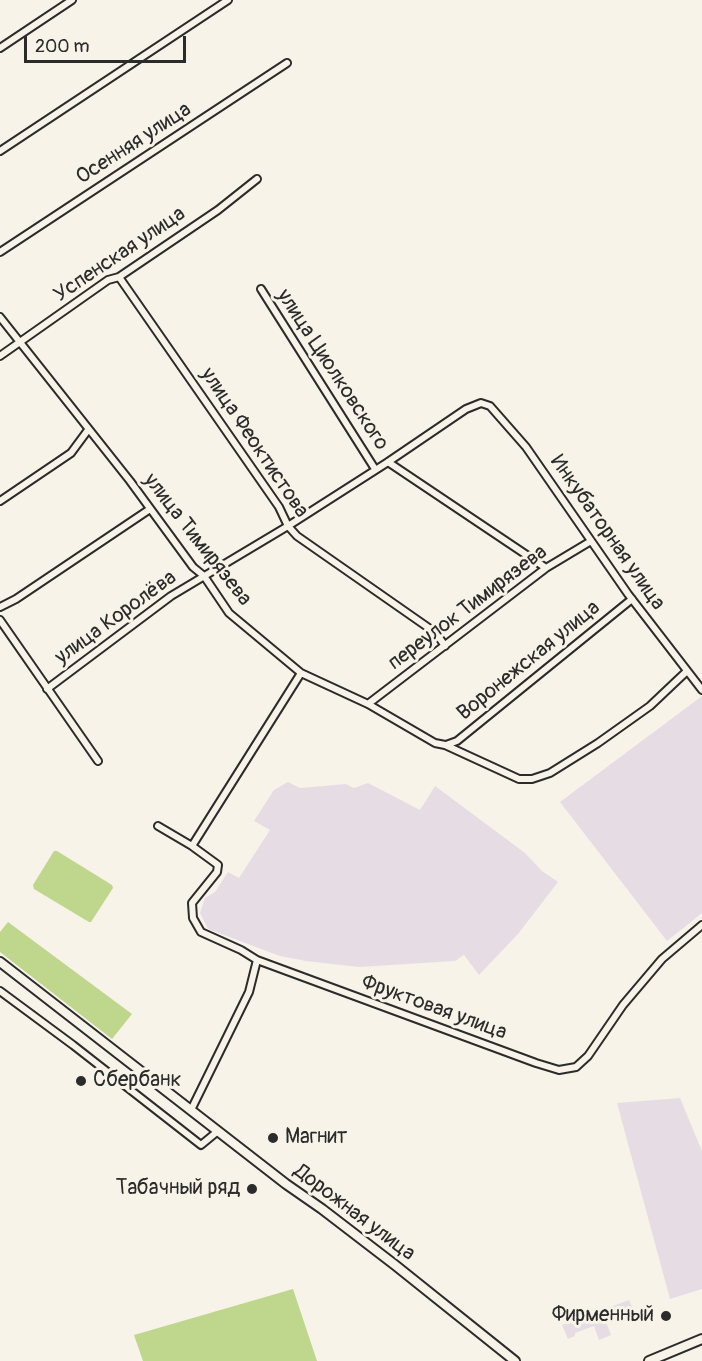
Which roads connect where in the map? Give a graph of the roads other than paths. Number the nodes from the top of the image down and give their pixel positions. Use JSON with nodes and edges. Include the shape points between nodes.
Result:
{"nodes":[{"id":1,"x":72,"y":0,"type":"edge"},
{"id":2,"x":228,"y":0,"type":"edge"},
{"id":3,"x":0,"y":48,"type":"edge"},
{"id":4,"x":287,"y":63,"type":"dead end"},
{"id":5,"x":0,"y":151,"type":"edge"},
{"id":6,"x":257,"y":179,"type":"dead end"},
{"id":7,"x":0,"y":252,"type":"edge"},
{"id":8,"x":119,"y":277,"type":"junction"},
{"id":9,"x":261,"y":290,"type":"dead end"},
{"id":10,"x":0,"y":317,"type":"edge"},
{"id":11,"x":20,"y":343,"type":"junction"},
{"id":12,"x":0,"y":356,"type":"edge"},
{"id":13,"x":481,"y":403,"type":"joint"},
{"id":14,"x":88,"y":430,"type":"junction"},
{"id":15,"x":388,"y":462,"type":"junction"},
{"id":16,"x":375,"y":469,"type":"junction"},
{"id":17,"x":0,"y":501,"type":"edge"},
{"id":18,"x":150,"y":509,"type":"junction"},
{"id":19,"x":288,"y":526,"type":"junction"},
{"id":20,"x":591,"y":541,"type":"junction"},
{"id":21,"x":546,"y":568,"type":"junction"},
{"id":22,"x":204,"y":576,"type":"junction"},
{"id":23,"x":632,"y":599,"type":"junction"},
{"id":24,"x":0,"y":607,"type":"edge"},
{"id":25,"x":0,"y":620,"type":"edge"},
{"id":26,"x":445,"y":646,"type":"junction"},
{"id":27,"x":687,"y":671,"type":"junction"},
{"id":28,"x":301,"y":673,"type":"junction"},
{"id":29,"x":47,"y":689,"type":"junction"},
{"id":30,"x":702,"y":690,"type":"edge"},
{"id":31,"x":368,"y":704,"type":"junction"},
{"id":32,"x":445,"y":745,"type":"junction"},
{"id":33,"x":98,"y":762,"type":"dead end"},
{"id":34,"x":158,"y":826,"type":"dead end"},
{"id":35,"x":192,"y":846,"type":"junction"},
{"id":36,"x":702,"y":925,"type":"edge"},
{"id":37,"x":257,"y":960,"type":"junction"},
{"id":38,"x":0,"y":962,"type":"edge"},
{"id":39,"x":0,"y":992,"type":"edge"},
{"id":40,"x":191,"y":1110,"type":"junction"},
{"id":41,"x":218,"y":1131,"type":"junction"},
{"id":42,"x":702,"y":1339,"type":"edge"},
{"id":43,"x":515,"y":1361,"type":"edge"},
{"id":44,"x":649,"y":1361,"type":"edge"}],
"edges":[{"from":1,"to":3,"type":"street"},
{"from":2,"to":5,"type":"street"},
{"from":4,"to":7,"type":"street","name":"Осенняя улица"},
{"from":6,"to":8,"type":"street","name":"Успенская улица"},
{"from":8,"to":11,"type":"street","name":"Успенская улица","via":[[108,280]]},
{"from":8,"to":19,"type":"street","name":"улица Феоктистова","via":[[279,507]]},
{"from":9,"to":16,"type":"street","name":"улица Циолковского"},
{"from":10,"to":11,"type":"street","name":"улица Тимирязева"},
{"from":11,"to":12,"type":"street","name":"Успенская улица"},
{"from":11,"to":14,"type":"street","name":"улица Тимирязева"},
{"from":13,"to":15,"type":"street","name":"улица Королёва","via":[[466,408]]},
{"from":13,"to":20,"type":"street","name":"Инкубаторная улица","via":[[490,406],[526,447]]},
{"from":14,"to":17,"type":"street","via":[[71,453]]},
{"from":14,"to":18,"type":"street","name":"улица Тимирязева"},
{"from":15,"to":16,"type":"street","name":"улица Королёва"},
{"from":15,"to":21,"type":"street","name":"улица Циолковского"},
{"from":16,"to":19,"type":"street","name":"улица Королёва"},
{"from":18,"to":22,"type":"street","name":"улица Тимирязева"},
{"from":18,"to":24,"type":"street"},
{"from":19,"to":22,"type":"street","name":"улица Королёва"},
{"from":19,"to":26,"type":"street","name":"улица Феоктистова","via":[[436,633]]},
{"from":20,"to":21,"type":"street","name":"переулок Тимирязева"},
{"from":20,"to":23,"type":"street","name":"Инкубаторная улица"},
{"from":21,"to":26,"type":"street","name":"переулок Тимирязева"},
{"from":22,"to":28,"type":"street","name":"улица Тимирязева","via":[[229,613]]},
{"from":22,"to":29,"type":"street","name":"улица Королёва","via":[[171,596]]},
{"from":23,"to":27,"type":"street","name":"Инкубаторная улица"},
{"from":23,"to":32,"type":"street","name":"Воронежская улица","via":[[457,741]]},
{"from":25,"to":29,"type":"street"},
{"from":26,"to":31,"type":"street","name":"переулок Тимирязева"},
{"from":27,"to":30,"type":"street","name":"Инкубаторная улица"},
{"from":27,"to":32,"type":"street","name":"улица Тимирязева","via":[[650,706],[607,737],[550,773],[532,779],[519,779]]},
{"from":28,"to":31,"type":"street","name":"улица Тимирязева"},
{"from":28,"to":35,"type":"street"},
{"from":29,"to":33,"type":"street"},
{"from":31,"to":32,"type":"street","name":"улица Тимирязева"},
{"from":34,"to":35,"type":"street"},
{"from":35,"to":37,"type":"street","via":[[218,865],[192,903],[193,918],[201,932]]},
{"from":36,"to":37,"type":"street","name":"Фруктовая улица","via":[[662,959],[623,1005],[588,1056],[576,1067],[559,1070]]},
{"from":37,"to":40,"type":"street","via":[[249,992]]},
{"from":38,"to":40,"type":"main road","name":"Дорожная улица"},
{"from":39,"to":41,"type":"street","via":[[201,1145]]},
{"from":40,"to":41,"type":"main road","name":"Дорожная улица"},
{"from":41,"to":43,"type":"main road","name":"Дорожная улица"},
{"from":42,"to":44,"type":"main road"}]}
